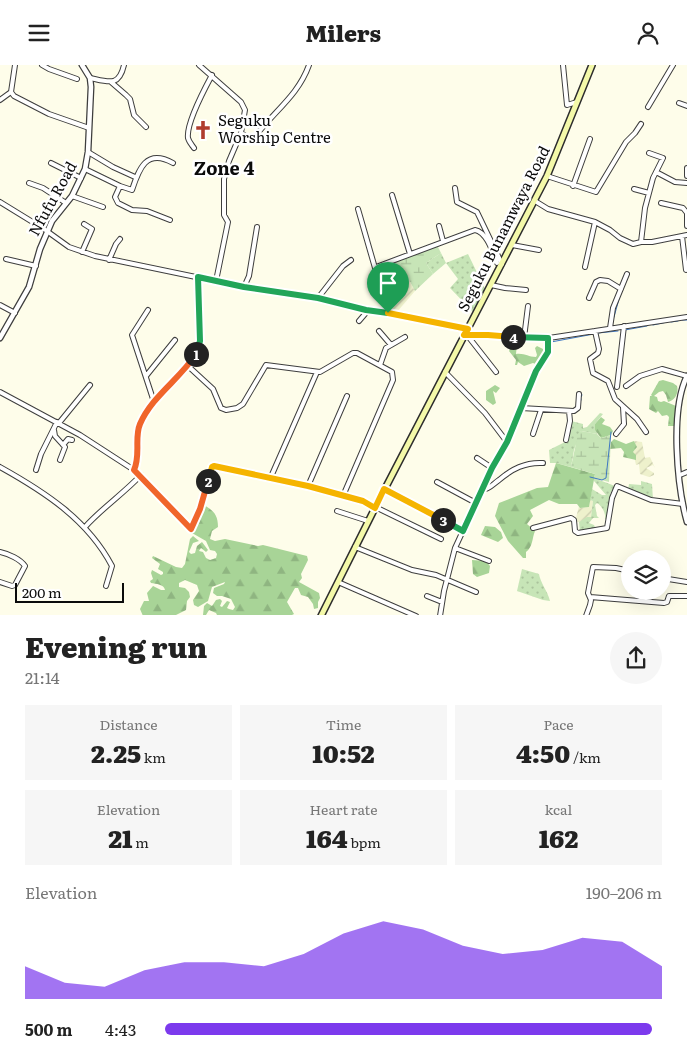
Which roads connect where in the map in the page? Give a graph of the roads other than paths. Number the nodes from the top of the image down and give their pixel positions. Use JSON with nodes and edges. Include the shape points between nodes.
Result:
{"nodes":[{"id":1,"x":15,"y":65,"type":"edge"},
{"id":2,"x":42,"y":65,"type":"edge"},
{"id":3,"x":82,"y":65,"type":"edge"},
{"id":4,"x":124,"y":65,"type":"edge"},
{"id":5,"x":199,"y":65,"type":"edge"},
{"id":6,"x":309,"y":65,"type":"edge"},
{"id":7,"x":563,"y":65,"type":"edge"},
{"id":8,"x":592,"y":65,"type":"edge"},
{"id":9,"x":673,"y":65,"type":"edge"},
{"id":10,"x":212,"y":75,"type":"junction"},
{"id":11,"x":77,"y":79,"type":"dead end"},
{"id":12,"x":90,"y":79,"type":"junction"},
{"id":13,"x":111,"y":82,"type":"junction"},
{"id":14,"x":10,"y":92,"type":"junction"},
{"id":15,"x":0,"y":100,"type":"edge"},
{"id":16,"x":577,"y":103,"type":"junction"},
{"id":17,"x":679,"y":103,"type":"dead end"},
{"id":18,"x":687,"y":106,"type":"edge"},
{"id":19,"x":648,"y":107,"type":"dead end"},
{"id":20,"x":641,"y":124,"type":"dead end"},
{"id":21,"x":146,"y":127,"type":"dead end"},
{"id":22,"x":89,"y":128,"type":"junction"},
{"id":23,"x":241,"y":133,"type":"junction"},
{"id":24,"x":590,"y":139,"type":"dead end"},
{"id":25,"x":194,"y":149,"type":"dead end"},
{"id":26,"x":88,"y":152,"type":"junction"},
{"id":27,"x":649,"y":153,"type":"dead end"},
{"id":28,"x":51,"y":163,"type":"dead end"},
{"id":29,"x":172,"y":163,"type":"dead end"},
{"id":30,"x":687,"y":168,"type":"edge"},
{"id":31,"x":85,"y":169,"type":"junction"},
{"id":32,"x":656,"y":171,"type":"junction"},
{"id":33,"x":547,"y":176,"type":"junction"},
{"id":34,"x":687,"y":176,"type":"edge"},
{"id":35,"x":134,"y":177,"type":"junction"},
{"id":36,"x":81,"y":179,"type":"junction"},
{"id":37,"x":29,"y":183,"type":"dead end"},
{"id":38,"x":687,"y":183,"type":"edge"},
{"id":39,"x":120,"y":186,"type":"junction"},
{"id":40,"x":573,"y":186,"type":"junction"},
{"id":41,"x":455,"y":188,"type":"dead end"},
{"id":42,"x":634,"y":189,"type":"dead end"},
{"id":43,"x":649,"y":193,"type":"junction"},
{"id":44,"x":392,"y":195,"type":"dead end"},
{"id":45,"x":72,"y":196,"type":"junction"},
{"id":46,"x":534,"y":201,"type":"junction"},
{"id":47,"x":0,"y":202,"type":"edge"},
{"id":48,"x":66,"y":203,"type":"junction"},
{"id":49,"x":661,"y":203,"type":"dead end"},
{"id":50,"x":103,"y":207,"type":"dead end"},
{"id":51,"x":358,"y":209,"type":"dead end"},
{"id":52,"x":687,"y":213,"type":"edge"},
{"id":53,"x":170,"y":220,"type":"dead end"},
{"id":54,"x":595,"y":222,"type":"junction"},
{"id":55,"x":84,"y":224,"type":"dead end"},
{"id":56,"x":439,"y":226,"type":"dead end"},
{"id":57,"x":687,"y":226,"type":"edge"},
{"id":58,"x":257,"y":227,"type":"dead end"},
{"id":59,"x":47,"y":231,"type":"junction"},
{"id":60,"x":685,"y":236,"type":"edge"},
{"id":61,"x":120,"y":239,"type":"dead end"},
{"id":62,"x":443,"y":241,"type":"junction"},
{"id":63,"x":640,"y":242,"type":"junction"},
{"id":64,"x":512,"y":245,"type":"junction"},
{"id":65,"x":539,"y":250,"type":"dead end"},
{"id":66,"x":82,"y":252,"type":"junction"},
{"id":67,"x":410,"y":254,"type":"junction"},
{"id":68,"x":6,"y":259,"type":"dead end"},
{"id":69,"x":109,"y":260,"type":"junction"},
{"id":70,"x":351,"y":260,"type":"dead end"},
{"id":71,"x":500,"y":263,"type":"junction"},
{"id":72,"x":36,"y":266,"type":"junction"},
{"id":73,"x":376,"y":267,"type":"junction"},
{"id":74,"x":585,"y":267,"type":"dead end"},
{"id":75,"x":686,"y":270,"type":"edge"},
{"id":76,"x":627,"y":274,"type":"dead end"},
{"id":77,"x":198,"y":277,"type":"junction"},
{"id":78,"x":216,"y":281,"type":"junction"},
{"id":79,"x":491,"y":285,"type":"junction"},
{"id":80,"x":244,"y":287,"type":"junction"},
{"id":81,"x":621,"y":289,"type":"junction"},
{"id":82,"x":526,"y":290,"type":"dead end"},
{"id":83,"x":318,"y":298,"type":"junction"},
{"id":84,"x":589,"y":298,"type":"dead end"},
{"id":85,"x":0,"y":305,"type":"edge"},
{"id":86,"x":528,"y":306,"type":"dead end"},
{"id":87,"x":148,"y":310,"type":"dead end"},
{"id":88,"x":366,"y":310,"type":"junction"},
{"id":89,"x":14,"y":313,"type":"junction"},
{"id":90,"x":388,"y":313,"type":"junction"},
{"id":91,"x":687,"y":317,"type":"edge"},
{"id":92,"x":359,"y":321,"type":"dead end"},
{"id":93,"x":624,"y":326,"type":"junction"},
{"id":94,"x":610,"y":328,"type":"junction"},
{"id":95,"x":468,"y":329,"type":"junction"},
{"id":96,"x":379,"y":331,"type":"dead end"},
{"id":97,"x":595,"y":331,"type":"junction"},
{"id":98,"x":466,"y":335,"type":"junction"},
{"id":99,"x":405,"y":337,"type":"dead end"},
{"id":100,"x":0,"y":338,"type":"edge"},
{"id":101,"x":524,"y":338,"type":"junction"},
{"id":102,"x":548,"y":338,"type":"junction"},
{"id":103,"x":175,"y":340,"type":"dead end"},
{"id":104,"x":391,"y":345,"type":"junction"},
{"id":105,"x":380,"y":365,"type":"junction"},
{"id":106,"x":188,"y":366,"type":"junction"},
{"id":107,"x":496,"y":371,"type":"dead end"},
{"id":108,"x":317,"y":372,"type":"junction"},
{"id":109,"x":445,"y":372,"type":"junction"},
{"id":110,"x":146,"y":376,"type":"junction"},
{"id":111,"x":687,"y":376,"type":"edge"},
{"id":112,"x":90,"y":385,"type":"dead end"},
{"id":113,"x":626,"y":386,"type":"dead end"},
{"id":114,"x":617,"y":387,"type":"dead end"},
{"id":115,"x":0,"y":392,"type":"edge"},
{"id":116,"x":681,"y":393,"type":"junction"},
{"id":117,"x":580,"y":394,"type":"dead end"},
{"id":118,"x":687,"y":395,"type":"edge"},
{"id":119,"x":347,"y":396,"type":"dead end"},
{"id":120,"x":154,"y":402,"type":"junction"},
{"id":121,"x":623,"y":407,"type":"junction"},
{"id":122,"x":521,"y":408,"type":"junction"},
{"id":123,"x":541,"y":410,"type":"junction"},
{"id":124,"x":569,"y":411,"type":"junction"},
{"id":125,"x":57,"y":424,"type":"junction"},
{"id":126,"x":646,"y":432,"type":"dead end"},
{"id":127,"x":533,"y":434,"type":"dead end"},
{"id":128,"x":616,"y":434,"type":"dead end"},
{"id":129,"x":566,"y":440,"type":"dead end"},
{"id":130,"x":72,"y":441,"type":"dead end"},
{"id":131,"x":507,"y":442,"type":"junction"},
{"id":132,"x":63,"y":445,"type":"junction"},
{"id":133,"x":477,"y":458,"type":"dead end"},
{"id":134,"x":60,"y":460,"type":"dead end"},
{"id":135,"x":543,"y":463,"type":"dead end"},
{"id":136,"x":0,"y":467,"type":"edge"},
{"id":137,"x":492,"y":468,"type":"junction"},
{"id":138,"x":36,"y":470,"type":"dead end"},
{"id":139,"x":134,"y":470,"type":"junction"},
{"id":140,"x":687,"y":472,"type":"edge"},
{"id":141,"x":141,"y":475,"type":"junction"},
{"id":142,"x":680,"y":475,"type":"junction"},
{"id":143,"x":270,"y":479,"type":"junction"},
{"id":144,"x":437,"y":483,"type":"dead end"},
{"id":145,"x":308,"y":486,"type":"junction"},
{"id":146,"x":384,"y":489,"type":"junction"},
{"id":147,"x":482,"y":489,"type":"junction"},
{"id":148,"x":343,"y":496,"type":"junction"},
{"id":149,"x":476,"y":503,"type":"junction"},
{"id":150,"x":683,"y":504,"type":"junction"},
{"id":151,"x":375,"y":508,"type":"junction"},
{"id":152,"x":337,"y":511,"type":"dead end"},
{"id":153,"x":368,"y":521,"type":"junction"},
{"id":154,"x":687,"y":523,"type":"edge"},
{"id":155,"x":85,"y":527,"type":"junction"},
{"id":156,"x":532,"y":528,"type":"dead end"},
{"id":157,"x":463,"y":531,"type":"junction"},
{"id":158,"x":441,"y":539,"type":"dead end"},
{"id":159,"x":356,"y":547,"type":"junction"},
{"id":160,"x":455,"y":548,"type":"junction"},
{"id":161,"x":0,"y":552,"type":"edge"},
{"id":162,"x":489,"y":561,"type":"dead end"},
{"id":163,"x":621,"y":569,"type":"edge"},
{"id":164,"x":671,"y":579,"type":"edge"},
{"id":165,"x":447,"y":580,"type":"junction"},
{"id":166,"x":0,"y":582,"type":"edge"},
{"id":167,"x":338,"y":582,"type":"junction"},
{"id":168,"x":687,"y":582,"type":"edge"},
{"id":169,"x":106,"y":586,"type":"dead end"},
{"id":170,"x":476,"y":592,"type":"dead end"},
{"id":171,"x":427,"y":596,"type":"dead end"},
{"id":172,"x":687,"y":596,"type":"edge"},
{"id":173,"x":590,"y":597,"type":"junction"},
{"id":174,"x":442,"y":602,"type":"junction"},
{"id":175,"x":321,"y":615,"type":"edge"},
{"id":176,"x":416,"y":615,"type":"edge"},
{"id":177,"x":440,"y":615,"type":"edge"},
{"id":178,"x":586,"y":615,"type":"edge"}],
"edges":[{"from":1,"to":14,"type":"street"},
{"from":2,"to":11,"type":"street"},
{"from":3,"to":12,"type":"street"},
{"from":4,"to":13,"type":"street","via":[[120,78]]},
{"from":5,"to":10,"type":"street"},
{"from":6,"to":23,"type":"street","via":[[296,92],[254,138]]},
{"from":7,"to":16,"type":"street","via":[[567,105]]},
{"from":8,"to":16,"type":"main road","name":"Seguku Bunamwaya Road"},
{"from":9,"to":19,"type":"street"},
{"from":10,"to":23,"type":"street","via":[[243,105]]},
{"from":10,"to":25,"type":"street","via":[[196,106],[189,131],[188,137]]},
{"from":12,"to":13,"type":"street"},
{"from":12,"to":22,"type":"street","name":"Nfufu Road"},
{"from":13,"to":21,"type":"street","via":[[130,99],[134,115]]},
{"from":14,"to":15,"type":"street"},
{"from":14,"to":22,"type":"street","via":[[18,99]]},
{"from":16,"to":33,"type":"main road","name":"Seguku Bunamwaya Road"},
{"from":17,"to":18,"type":"street"},
{"from":20,"to":40,"type":"street","via":[[626,142],[598,191]]},
{"from":22,"to":26,"type":"street","name":"Nfufu Road"},
{"from":23,"to":78,"type":"street","via":[[224,179],[224,215],[228,222]]},
{"from":24,"to":40,"type":"street"},
{"from":26,"to":31,"type":"street","name":"Nfufu Road"},
{"from":26,"to":35,"type":"street"},
{"from":27,"to":32,"type":"street","via":[[663,158]]},
{"from":28,"to":36,"type":"street"},
{"from":29,"to":35,"type":"street","via":[[162,157],[152,158]]},
{"from":30,"to":34,"type":"street"},
{"from":31,"to":36,"type":"street","name":"Nfufu Road"},
{"from":31,"to":39,"type":"street"},
{"from":32,"to":38,"type":"street","via":[[675,182]]},
{"from":32,"to":43,"type":"street"},
{"from":33,"to":40,"type":"street"},
{"from":33,"to":46,"type":"main road","name":"Seguku Bunamwaya Road"},
{"from":35,"to":39,"type":"street","via":[[132,190]]},
{"from":36,"to":45,"type":"street","name":"Nfufu Road"},
{"from":37,"to":48,"type":"street"},
{"from":39,"to":53,"type":"street","via":[[116,197],[118,203],[134,211],[147,211]]},
{"from":41,"to":71,"type":"street","via":[[457,201],[477,212]]},
{"from":42,"to":43,"type":"street"},
{"from":43,"to":63,"type":"street"},
{"from":44,"to":67,"type":"street"},
{"from":45,"to":48,"type":"street","name":"Nfufu Road"},
{"from":45,"to":50,"type":"street"},
{"from":46,"to":54,"type":"street","via":[[548,209]]},
{"from":46,"to":64,"type":"main road","name":"Seguku Bunamwaya Road"},
{"from":47,"to":59,"type":"street"},
{"from":48,"to":59,"type":"street","name":"Nfufu Road"},
{"from":49,"to":52,"type":"street","via":[[683,208]]},
{"from":51,"to":73,"type":"street"},
{"from":52,"to":57,"type":"street"},
{"from":54,"to":63,"type":"street","via":[[625,241]]},
{"from":54,"to":74,"type":"street"},
{"from":55,"to":66,"type":"street","via":[[92,229]]},
{"from":56,"to":62,"type":"street"},
{"from":58,"to":80,"type":"street"},
{"from":59,"to":66,"type":"street"},
{"from":59,"to":72,"type":"street","name":"Nfufu Road"},
{"from":60,"to":63,"type":"street"},
{"from":60,"to":75,"type":"street"},
{"from":61,"to":69,"type":"street"},
{"from":62,"to":67,"type":"street"},
{"from":62,"to":71,"type":"street","via":[[480,231]]},
{"from":64,"to":65,"type":"street"},
{"from":64,"to":71,"type":"main road","name":"Seguku Bunamwaya Road"},
{"from":66,"to":69,"type":"street"},
{"from":67,"to":73,"type":"street"},
{"from":68,"to":72,"type":"street"},
{"from":69,"to":77,"type":"street"},
{"from":70,"to":83,"type":"street"},
{"from":71,"to":79,"type":"main road","name":"Seguku Bunamwaya Road"},
{"from":72,"to":89,"type":"street","name":"Nfufu Road","via":[[29,287]]},
{"from":73,"to":90,"type":"street"},
{"from":76,"to":81,"type":"street"},
{"from":77,"to":78,"type":"street"},
{"from":77,"to":106,"type":"street","via":[[200,341]]},
{"from":78,"to":80,"type":"street"},
{"from":79,"to":82,"type":"street"},
{"from":79,"to":95,"type":"main road","name":"Seguku Bunamwaya Road"},
{"from":80,"to":83,"type":"street"},
{"from":81,"to":84,"type":"street","via":[[600,280]]},
{"from":81,"to":94,"type":"street","via":[[613,308]]},
{"from":83,"to":88,"type":"street"},
{"from":85,"to":89,"type":"street"},
{"from":86,"to":101,"type":"street"},
{"from":87,"to":110,"type":"street","via":[[132,335]]},
{"from":88,"to":90,"type":"street"},
{"from":88,"to":92,"type":"street"},
{"from":89,"to":100,"type":"street","name":"Nfufu Road"},
{"from":90,"to":95,"type":"street"},
{"from":91,"to":93,"type":"street"},
{"from":93,"to":94,"type":"street"},
{"from":93,"to":114,"type":"street"},
{"from":94,"to":97,"type":"street"},
{"from":95,"to":98,"type":"main road","name":"Seguku Bunamwaya Road"},
{"from":96,"to":104,"type":"street"},
{"from":97,"to":102,"type":"street"},
{"from":97,"to":121,"type":"street","via":[[599,349],[590,359],[593,373],[608,381],[615,399]]},
{"from":98,"to":101,"type":"street"},
{"from":98,"to":107,"type":"street"},
{"from":98,"to":109,"type":"main road","name":"Seguku Bunamwaya Road"},
{"from":99,"to":104,"type":"street"},
{"from":101,"to":102,"type":"street"},
{"from":102,"to":122,"type":"street","via":[[548,352],[536,371]]},
{"from":103,"to":110,"type":"street"},
{"from":104,"to":105,"type":"street","via":[[384,350]]},
{"from":105,"to":108,"type":"street","via":[[353,353]]},
{"from":105,"to":148,"type":"street","via":[[392,372],[393,380]]},
{"from":106,"to":108,"type":"street","via":[[213,389],[221,408],[226,410],[243,405],[266,365]]},
{"from":106,"to":120,"type":"street"},
{"from":108,"to":143,"type":"street"},
{"from":109,"to":131,"type":"street","via":[[485,413]]},
{"from":109,"to":146,"type":"main road","name":"Seguku Bunamwaya Road"},
{"from":110,"to":120,"type":"street"},
{"from":111,"to":113,"type":"street","via":[[662,369],[640,376]]},
{"from":111,"to":116,"type":"street"},
{"from":112,"to":125,"type":"street"},
{"from":115,"to":125,"type":"street"},
{"from":116,"to":118,"type":"street"},
{"from":116,"to":142,"type":"street","via":[[676,426]]},
{"from":117,"to":124,"type":"street","via":[[577,410]]},
{"from":119,"to":145,"type":"street"},
{"from":120,"to":139,"type":"street","via":[[138,430],[138,459]]},
{"from":121,"to":126,"type":"street"},
{"from":121,"to":128,"type":"street","via":[[624,424]]},
{"from":122,"to":123,"type":"street"},
{"from":122,"to":131,"type":"street"},
{"from":123,"to":124,"type":"street"},
{"from":123,"to":127,"type":"street"},
{"from":124,"to":129,"type":"street"},
{"from":125,"to":132,"type":"street","via":[[55,436]]},
{"from":125,"to":138,"type":"street","via":[[41,453]]},
{"from":125,"to":139,"type":"street"},
{"from":130,"to":132,"type":"street","via":[[68,439]]},
{"from":131,"to":137,"type":"street"},
{"from":132,"to":134,"type":"street"},
{"from":133,"to":137,"type":"street"},
{"from":135,"to":147,"type":"street","via":[[526,464],[491,487]]},
{"from":136,"to":155,"type":"street","via":[[47,495]]},
{"from":137,"to":147,"type":"street"},
{"from":139,"to":141,"type":"street"},
{"from":140,"to":142,"type":"street"},
{"from":141,"to":143,"type":"street","via":[[191,529],[212,466]]},
{"from":141,"to":155,"type":"street"},
{"from":142,"to":150,"type":"street"},
{"from":143,"to":145,"type":"street"},
{"from":144,"to":149,"type":"street"},
{"from":145,"to":148,"type":"street"},
{"from":146,"to":151,"type":"main road","name":"Seguku Bunamwaya Road"},
{"from":146,"to":157,"type":"street"},
{"from":147,"to":149,"type":"street"},
{"from":148,"to":151,"type":"street"},
{"from":149,"to":157,"type":"street"},
{"from":150,"to":154,"type":"street"},
{"from":150,"to":156,"type":"street","via":[[651,500],[617,486],[607,528],[578,533],[574,520],[569,518]]},
{"from":151,"to":153,"type":"main road","name":"Seguku Bunamwaya Road"},
{"from":151,"to":158,"type":"street"},
{"from":152,"to":153,"type":"street"},
{"from":153,"to":159,"type":"main road","name":"Seguku Bunamwaya Road"},
{"from":155,"to":169,"type":"street","via":[[112,566]]},
{"from":157,"to":160,"type":"street"},
{"from":159,"to":165,"type":"street","via":[[412,570]]},
{"from":159,"to":167,"type":"main road","name":"Seguku Bunamwaya Road"},
{"from":160,"to":162,"type":"street"},
{"from":160,"to":165,"type":"street"},
{"from":161,"to":166,"type":"street","via":[[25,566],[15,585]]},
{"from":163,"to":173,"type":"street","via":[[593,567]]},
{"from":164,"to":168,"type":"street"},
{"from":165,"to":170,"type":"street"},
{"from":165,"to":174,"type":"street"},
{"from":167,"to":175,"type":"main road","name":"Seguku Bunamwaya Road"},
{"from":167,"to":176,"type":"street"},
{"from":171,"to":174,"type":"street"},
{"from":172,"to":173,"type":"street","via":[[669,596],[668,602],[664,603]]},
{"from":173,"to":178,"type":"street"},
{"from":174,"to":177,"type":"street"}]}
